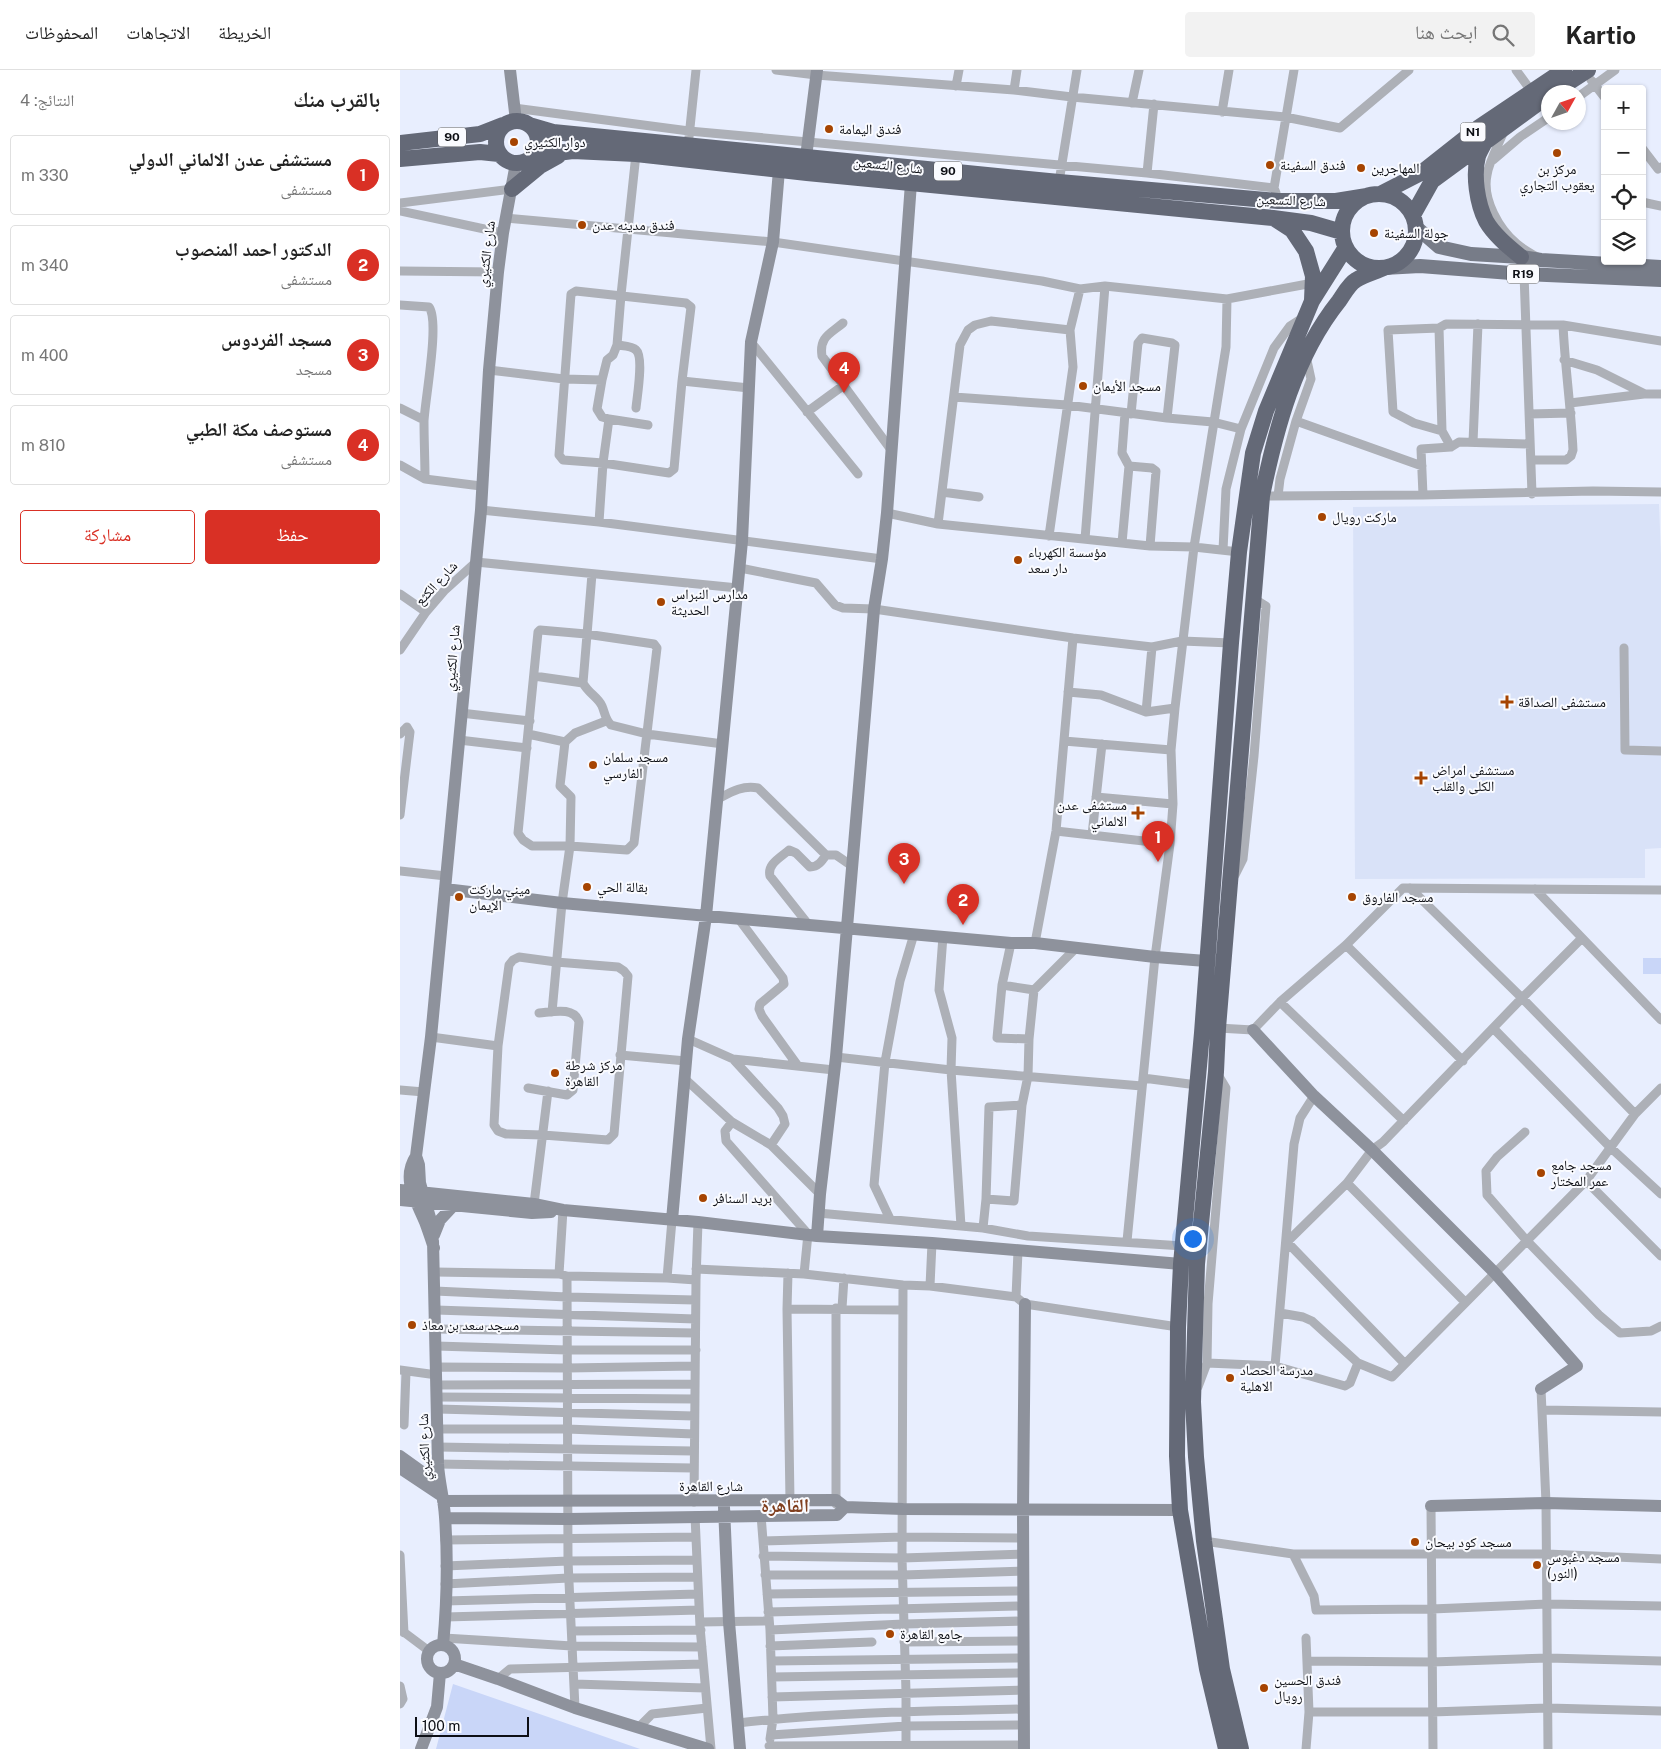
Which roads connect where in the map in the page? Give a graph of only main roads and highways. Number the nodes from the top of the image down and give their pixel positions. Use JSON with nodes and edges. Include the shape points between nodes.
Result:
{"nodes":[{"id":1,"x":1564,"y":70,"type":"edge"},
{"id":2,"x":1589,"y":75,"type":"edge"},
{"id":3,"x":1568,"y":85,"type":"edge"},
{"id":4,"x":1541,"y":101,"type":"edge"},
{"id":5,"x":516,"y":120,"type":"junction"},
{"id":6,"x":1486,"y":141,"type":"junction"},
{"id":7,"x":400,"y":143,"type":"edge"},
{"id":8,"x":573,"y":151,"type":"junction"},
{"id":9,"x":499,"y":154,"type":"junction"},
{"id":10,"x":533,"y":156,"type":"junction"},
{"id":11,"x":400,"y":158,"type":"edge"},
{"id":12,"x":807,"y":158,"type":"junction"},
{"id":13,"x":512,"y":190,"type":"road end"},
{"id":14,"x":1375,"y":194,"type":"junction"},
{"id":15,"x":1273,"y":218,"type":"junction"},
{"id":16,"x":1415,"y":221,"type":"junction"},
{"id":17,"x":1344,"y":239,"type":"junction"},
{"id":18,"x":1521,"y":257,"type":"junction"},
{"id":19,"x":1601,"y":262,"type":"edge"},
{"id":20,"x":1638,"y":265,"type":"edge"},
{"id":21,"x":1661,"y":267,"type":"edge"},
{"id":22,"x":1384,"y":268,"type":"junction"},
{"id":23,"x":1661,"y":280,"type":"edge"},
{"id":24,"x":1309,"y":308,"type":"junction"},
{"id":25,"x":1186,"y":1346,"type":"junction"},
{"id":26,"x":1226,"y":1749,"type":"edge"},
{"id":27,"x":1241,"y":1749,"type":"edge"}],
"edges":[{"from":1,"to":14,"type":"highway","number":"N1","via":[[1478,128],[1422,173]]},
{"from":2,"to":3,"type":"highway"},
{"from":4,"to":6,"type":"highway","number":"N1"},
{"from":5,"to":7,"type":"highway","number":"90","via":[[480,134]]},
{"from":5,"to":9,"type":"highway","via":[[497,134],[495,144]]},
{"from":5,"to":10,"type":"highway","via":[[533,129],[538,146]]},
{"from":5,"to":12,"type":"highway","name":"شارع التسعين","number":"90","via":[[553,132],[689,138]]},
{"from":6,"to":16,"type":"highway","number":"N1","via":[[1432,181]]},
{"from":6,"to":18,"type":"highway","via":[[1478,155],[1476,171],[1481,208],[1496,234]]},
{"from":8,"to":10,"type":"highway","name":"شارع التسعين","number":"90"},
{"from":8,"to":12,"type":"highway","name":"شارع التسعين","number":"90","via":[[636,154],[779,170]]},
{"from":8,"to":13,"type":"highway","via":[[540,166]]},
{"from":9,"to":10,"type":"highway","via":[[516,164]]},
{"from":9,"to":11,"type":"highway","number":"90","via":[[480,152]]},
{"from":12,"to":14,"type":"highway","name":"شارع التسعين","number":"90","via":[[1059,182],[1276,194],[1336,201]]},
{"from":12,"to":15,"type":"highway","name":"شارع التسعين","number":"90","via":[[911,183]]},
{"from":14,"to":16,"type":"highway","via":[[1396,198],[1406,205]]},
{"from":14,"to":17,"type":"highway","via":[[1356,201],[1348,209],[1343,220]]},
{"from":15,"to":17,"type":"highway","name":"شارع التسعين","number":"90","via":[[1312,223]]},
{"from":15,"to":24,"type":"highway","via":[[1292,230],[1306,251],[1313,276]]},
{"from":16,"to":18,"type":"main road","number":"R19","via":[[1440,248],[1471,254]]},
{"from":16,"to":22,"type":"highway","via":[[1415,242],[1408,254],[1398,263]]},
{"from":17,"to":22,"type":"highway","via":[[1355,259],[1369,266]]},
{"from":17,"to":24,"type":"highway"},
{"from":18,"to":19,"type":"main road","number":"R19"},
{"from":20,"to":21,"type":"main road","number":"R19"},
{"from":22,"to":23,"type":"main road","number":"R19","via":[[1420,266]]},
{"from":22,"to":25,"type":"highway","via":[[1355,280],[1328,315],[1306,354],[1281,415],[1270,455],[1270,496],[1253,598],[1216,1072]]},
{"from":24,"to":25,"type":"highway","via":[[1266,411],[1231,551],[1231,643],[1181,1264],[1178,1326]]},
{"from":25,"to":26,"type":"highway","via":[[1177,1456],[1180,1510],[1207,1670]]},
{"from":25,"to":27,"type":"highway","via":[[1204,1541],[1222,1670]]}]}
